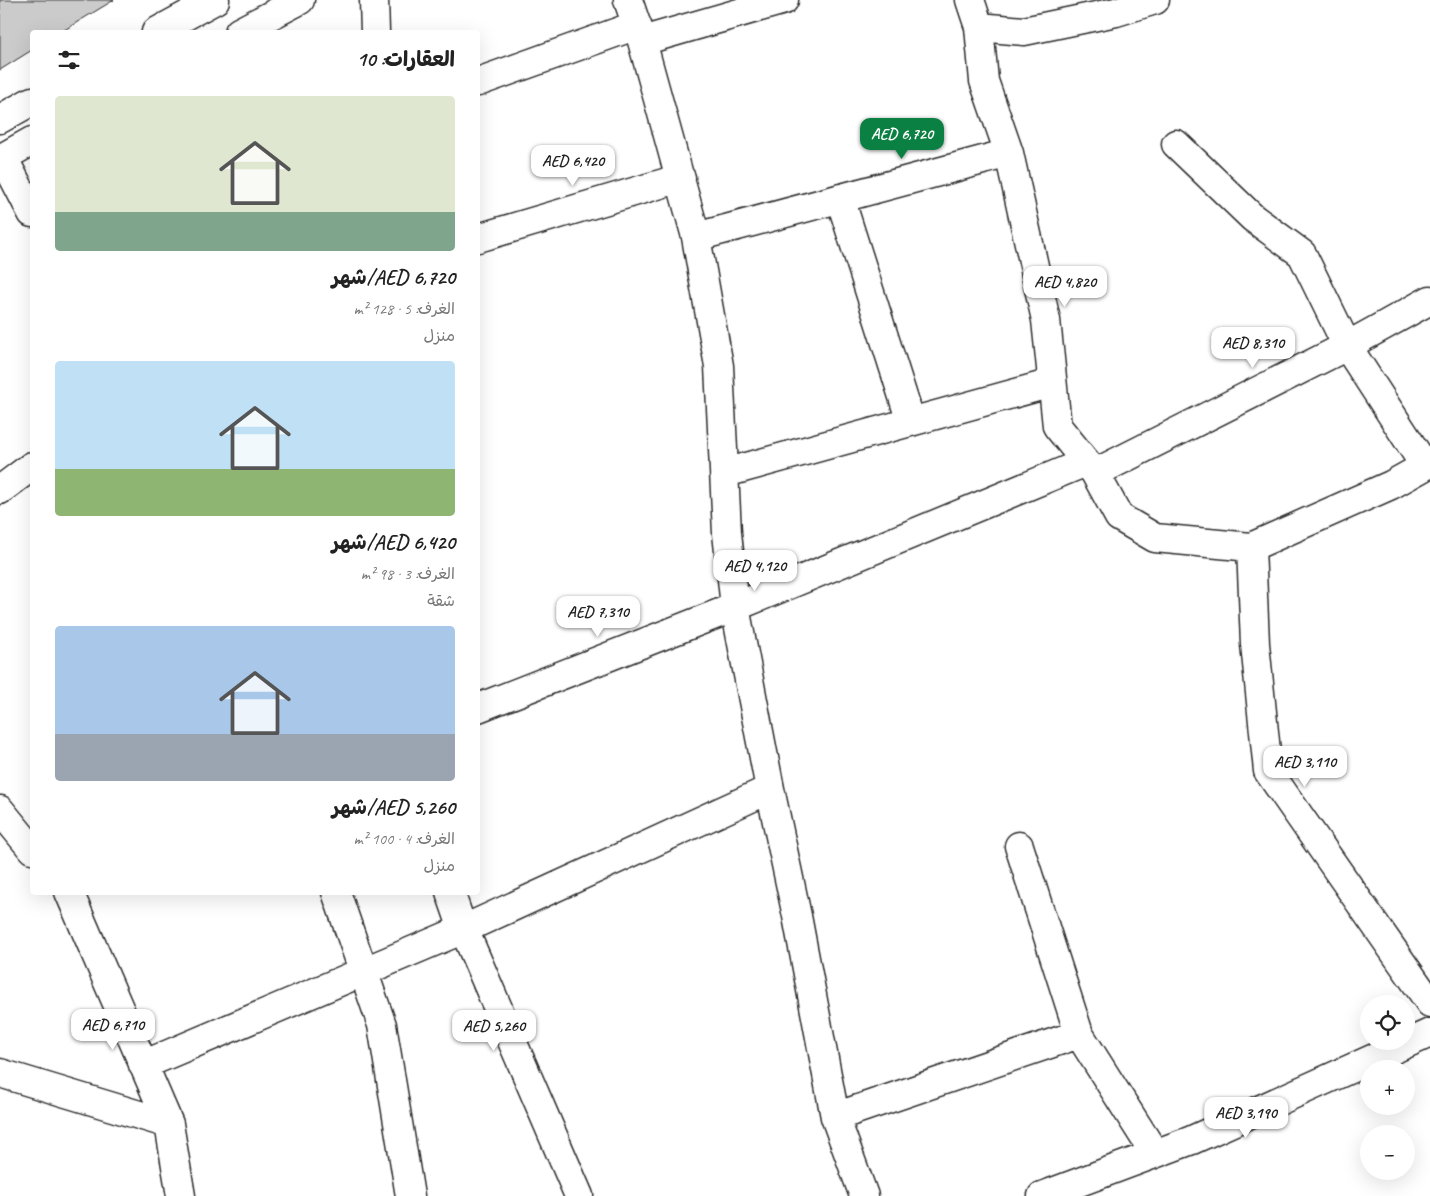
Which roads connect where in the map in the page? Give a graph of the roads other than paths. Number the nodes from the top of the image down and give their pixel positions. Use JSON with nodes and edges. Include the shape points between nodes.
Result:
{"nodes":[{"id":1,"x":300,"y":0,"type":"edge"},
{"id":2,"x":374,"y":0,"type":"edge"},
{"id":3,"x":784,"y":0,"type":"edge"},
{"id":4,"x":970,"y":0,"type":"edge"},
{"id":5,"x":1155,"y":0,"type":"edge"},
{"id":6,"x":207,"y":2,"type":"edge"},
{"id":7,"x":636,"y":22,"type":"edge"},
{"id":8,"x":979,"y":27,"type":"junction"},
{"id":9,"x":159,"y":30,"type":"edge"},
{"id":10,"x":243,"y":30,"type":"edge"},
{"id":11,"x":375,"y":30,"type":"edge"},
{"id":12,"x":480,"y":81,"type":"edge"},
{"id":13,"x":30,"y":102,"type":"edge"},
{"id":14,"x":0,"y":118,"type":"edge"},
{"id":15,"x":30,"y":143,"type":"edge"},
{"id":16,"x":1176,"y":144,"type":"dead end"},
{"id":17,"x":1009,"y":153,"type":"junction"},
{"id":18,"x":1,"y":158,"type":"edge"},
{"id":19,"x":681,"y":178,"type":"junction"},
{"id":20,"x":840,"y":198,"type":"junction"},
{"id":21,"x":30,"y":209,"type":"edge"},
{"id":22,"x":480,"y":237,"type":"edge"},
{"id":23,"x":696,"y":237,"type":"junction"},
{"id":24,"x":1430,"y":300,"type":"edge"},
{"id":25,"x":1347,"y":346,"type":"junction"},
{"id":26,"x":1052,"y":383,"type":"junction"},
{"id":27,"x":911,"y":422,"type":"junction"},
{"id":28,"x":1091,"y":467,"type":"junction"},
{"id":29,"x":30,"y":468,"type":"edge"},
{"id":30,"x":1428,"y":470,"type":"edge"},
{"id":31,"x":725,"y":472,"type":"junction"},
{"id":32,"x":0,"y":490,"type":"edge"},
{"id":33,"x":1251,"y":547,"type":"junction"},
{"id":34,"x":735,"y":607,"type":"junction"},
{"id":35,"x":480,"y":707,"type":"edge"},
{"id":36,"x":770,"y":789,"type":"junction"},
{"id":37,"x":0,"y":810,"type":"edge"},
{"id":38,"x":1019,"y":846,"type":"dead end"},
{"id":39,"x":30,"y":847,"type":"edge"},
{"id":40,"x":72,"y":895,"type":"edge"},
{"id":41,"x":337,"y":895,"type":"edge"},
{"id":42,"x":451,"y":895,"type":"edge"},
{"id":43,"x":464,"y":929,"type":"junction"},
{"id":44,"x":364,"y":971,"type":"junction"},
{"id":45,"x":1430,"y":1003,"type":"edge"},
{"id":46,"x":1430,"y":1033,"type":"edge"},
{"id":47,"x":1079,"y":1034,"type":"junction"},
{"id":48,"x":143,"y":1065,"type":"junction"},
{"id":49,"x":0,"y":1073,"type":"edge"},
{"id":50,"x":835,"y":1116,"type":"junction"},
{"id":51,"x":169,"y":1124,"type":"junction"},
{"id":52,"x":1155,"y":1154,"type":"junction"},
{"id":53,"x":181,"y":1196,"type":"edge"},
{"id":54,"x":410,"y":1196,"type":"edge"},
{"id":55,"x":579,"y":1196,"type":"edge"},
{"id":56,"x":864,"y":1196,"type":"edge"},
{"id":57,"x":1042,"y":1196,"type":"edge"}],
"edges":[{"from":1,"to":10,"type":"street"},
{"from":2,"to":11,"type":"street"},
{"from":3,"to":7,"type":"street"},
{"from":4,"to":8,"type":"street"},
{"from":5,"to":8,"type":"street","via":[[1116,12],[1024,31]]},
{"from":6,"to":9,"type":"street"},
{"from":7,"to":12,"type":"street"},
{"from":7,"to":19,"type":"street"},
{"from":8,"to":17,"type":"street","via":[[984,81]]},
{"from":13,"to":14,"type":"street"},
{"from":15,"to":18,"type":"street"},
{"from":16,"to":25,"type":"street","via":[[1253,218],[1302,254]]},
{"from":17,"to":20,"type":"street"},
{"from":17,"to":26,"type":"street","via":[[1046,320]]},
{"from":18,"to":21,"type":"street"},
{"from":19,"to":22,"type":"street"},
{"from":19,"to":23,"type":"street"},
{"from":20,"to":23,"type":"street"},
{"from":20,"to":27,"type":"street"},
{"from":23,"to":31,"type":"street","via":[[719,366]]},
{"from":24,"to":25,"type":"street"},
{"from":25,"to":28,"type":"street"},
{"from":25,"to":30,"type":"street"},
{"from":26,"to":27,"type":"street"},
{"from":26,"to":28,"type":"street","via":[[1057,426]]},
{"from":27,"to":31,"type":"street"},
{"from":28,"to":33,"type":"street","via":[[1119,517],[1155,538]]},
{"from":28,"to":34,"type":"street"},
{"from":29,"to":32,"type":"street"},
{"from":30,"to":33,"type":"street"},
{"from":31,"to":34,"type":"street"},
{"from":33,"to":45,"type":"street","via":[[1255,644],[1268,771]]},
{"from":34,"to":35,"type":"street"},
{"from":34,"to":36,"type":"street"},
{"from":36,"to":43,"type":"street"},
{"from":36,"to":50,"type":"street"},
{"from":37,"to":39,"type":"street"},
{"from":38,"to":47,"type":"street"},
{"from":40,"to":48,"type":"street"},
{"from":41,"to":44,"type":"street"},
{"from":42,"to":43,"type":"street"},
{"from":43,"to":44,"type":"street"},
{"from":43,"to":55,"type":"street"},
{"from":44,"to":48,"type":"street"},
{"from":44,"to":54,"type":"street","via":[[382,1025]]},
{"from":46,"to":52,"type":"street"},
{"from":47,"to":50,"type":"street"},
{"from":47,"to":52,"type":"street"},
{"from":48,"to":51,"type":"street"},
{"from":49,"to":51,"type":"street"},
{"from":50,"to":56,"type":"street"},
{"from":51,"to":53,"type":"street"},
{"from":52,"to":57,"type":"street"}]}
